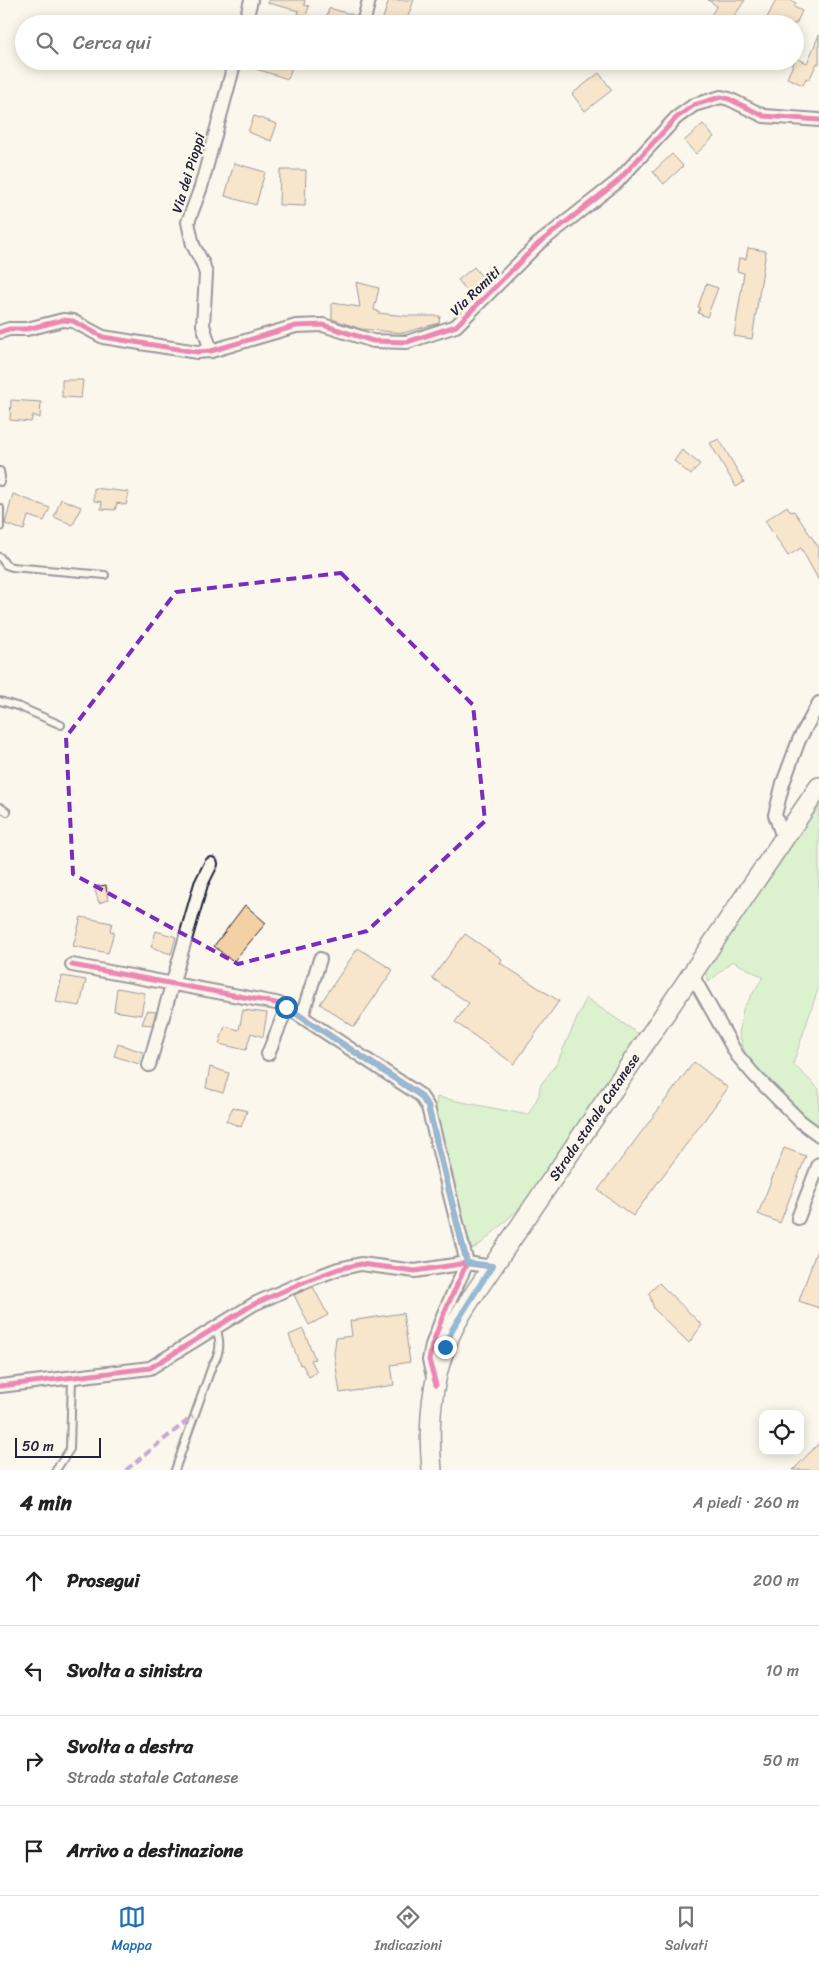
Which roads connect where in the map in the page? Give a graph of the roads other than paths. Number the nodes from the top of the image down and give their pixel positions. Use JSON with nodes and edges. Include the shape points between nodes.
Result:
{"nodes":[{"id":1,"x":251,"y":0,"type":"edge"},
{"id":2,"x":369,"y":0,"type":"edge"},
{"id":3,"x":247,"y":15,"type":"edge"},
{"id":4,"x":365,"y":15,"type":"edge"},
{"id":5,"x":233,"y":70,"type":"edge"},
{"id":6,"x":819,"y":120,"type":"edge"},
{"id":7,"x":0,"y":332,"type":"edge"},
{"id":8,"x":210,"y":351,"type":"junction"},
{"id":9,"x":0,"y":471,"type":"edge"},
{"id":10,"x":0,"y":482,"type":"edge"},
{"id":11,"x":0,"y":508,"type":"edge"},
{"id":12,"x":0,"y":527,"type":"edge"},
{"id":13,"x":0,"y":557,"type":"edge"},
{"id":14,"x":105,"y":575,"type":"dead end"},
{"id":15,"x":0,"y":701,"type":"edge"},
{"id":16,"x":819,"y":703,"type":"edge"},
{"id":17,"x":61,"y":725,"type":"dead end"},
{"id":18,"x":819,"y":787,"type":"edge"},
{"id":19,"x":0,"y":807,"type":"edge"},
{"id":20,"x":7,"y":812,"type":"dead end"},
{"id":21,"x":784,"y":840,"type":"junction"},
{"id":22,"x":211,"y":864,"type":"dead end"},
{"id":23,"x":320,"y":958,"type":"dead end"},
{"id":24,"x":72,"y":965,"type":"dead end"},
{"id":25,"x":692,"y":975,"type":"junction"},
{"id":26,"x":173,"y":984,"type":"junction"},
{"id":27,"x":286,"y":1007,"type":"junction"},
{"id":28,"x":302,"y":1016,"type":"junction"},
{"id":29,"x":268,"y":1054,"type":"dead end"},
{"id":30,"x":149,"y":1065,"type":"dead end"},
{"id":31,"x":819,"y":1135,"type":"edge"},
{"id":32,"x":819,"y":1164,"type":"edge"},
{"id":33,"x":798,"y":1218,"type":"dead end"},
{"id":34,"x":467,"y":1263,"type":"junction"},
{"id":35,"x":492,"y":1266,"type":"junction"},
{"id":36,"x":216,"y":1327,"type":"junction"},
{"id":37,"x":72,"y":1377,"type":"junction"},
{"id":38,"x":436,"y":1385,"type":"junction"},
{"id":39,"x":0,"y":1386,"type":"edge"},
{"id":40,"x":56,"y":1470,"type":"edge"},
{"id":41,"x":175,"y":1470,"type":"edge"},
{"id":42,"x":432,"y":1470,"type":"edge"}],
"edges":[{"from":1,"to":3,"type":"street"},
{"from":2,"to":4,"type":"street"},
{"from":5,"to":8,"type":"street","name":"Via dei Pioppi","via":[[201,187],[188,222],[193,245],[206,274],[203,325]]},
{"from":6,"to":8,"type":"street","name":"Via Romiti","via":[[764,116],[721,97],[694,105],[676,118],[617,182],[538,244],[456,326],[407,342],[373,341],[323,325],[309,324]]},
{"from":7,"to":8,"type":"street","name":"Via Romiti","via":[[73,320],[103,337],[197,352]]},
{"from":9,"to":10,"type":"lane"},
{"from":11,"to":12,"type":"lane"},
{"from":13,"to":14,"type":"lane","via":[[12,567]]},
{"from":15,"to":17,"type":"lane"},
{"from":16,"to":21,"type":"street","via":[[798,740],[781,791],[775,815]]},
{"from":18,"to":21,"type":"main road","name":"Strada statale Catanese"},
{"from":19,"to":20,"type":"lane"},
{"from":21,"to":25,"type":"main road","name":"Strada statale Catanese"},
{"from":22,"to":26,"type":"street","via":[[201,884]]},
{"from":23,"to":28,"type":"street"},
{"from":24,"to":26,"type":"street"},
{"from":25,"to":31,"type":"street","via":[[737,1054],[754,1076]]},
{"from":25,"to":35,"type":"main road","name":"Strada statale Catanese"},
{"from":26,"to":27,"type":"street"},
{"from":26,"to":30,"type":"street"},
{"from":27,"to":28,"type":"street"},
{"from":27,"to":29,"type":"street"},
{"from":28,"to":34,"type":"street","via":[[425,1100]]},
{"from":32,"to":33,"type":"street"},
{"from":34,"to":35,"type":"street"},
{"from":34,"to":36,"type":"street","via":[[416,1271],[361,1264],[338,1269],[254,1304]]},
{"from":34,"to":38,"type":"street","via":[[432,1345],[429,1360]]},
{"from":35,"to":38,"type":"main road","name":"Strada statale Catanese","via":[[453,1328]]},
{"from":36,"to":37,"type":"street","via":[[150,1368]]},
{"from":36,"to":41,"type":"lane","via":[[220,1354],[212,1366]]},
{"from":37,"to":39,"type":"street"},
{"from":37,"to":40,"type":"lane","via":[[70,1449]]},
{"from":38,"to":42,"type":"main road","name":"Strada statale Catanese","via":[[431,1421]]}]}
